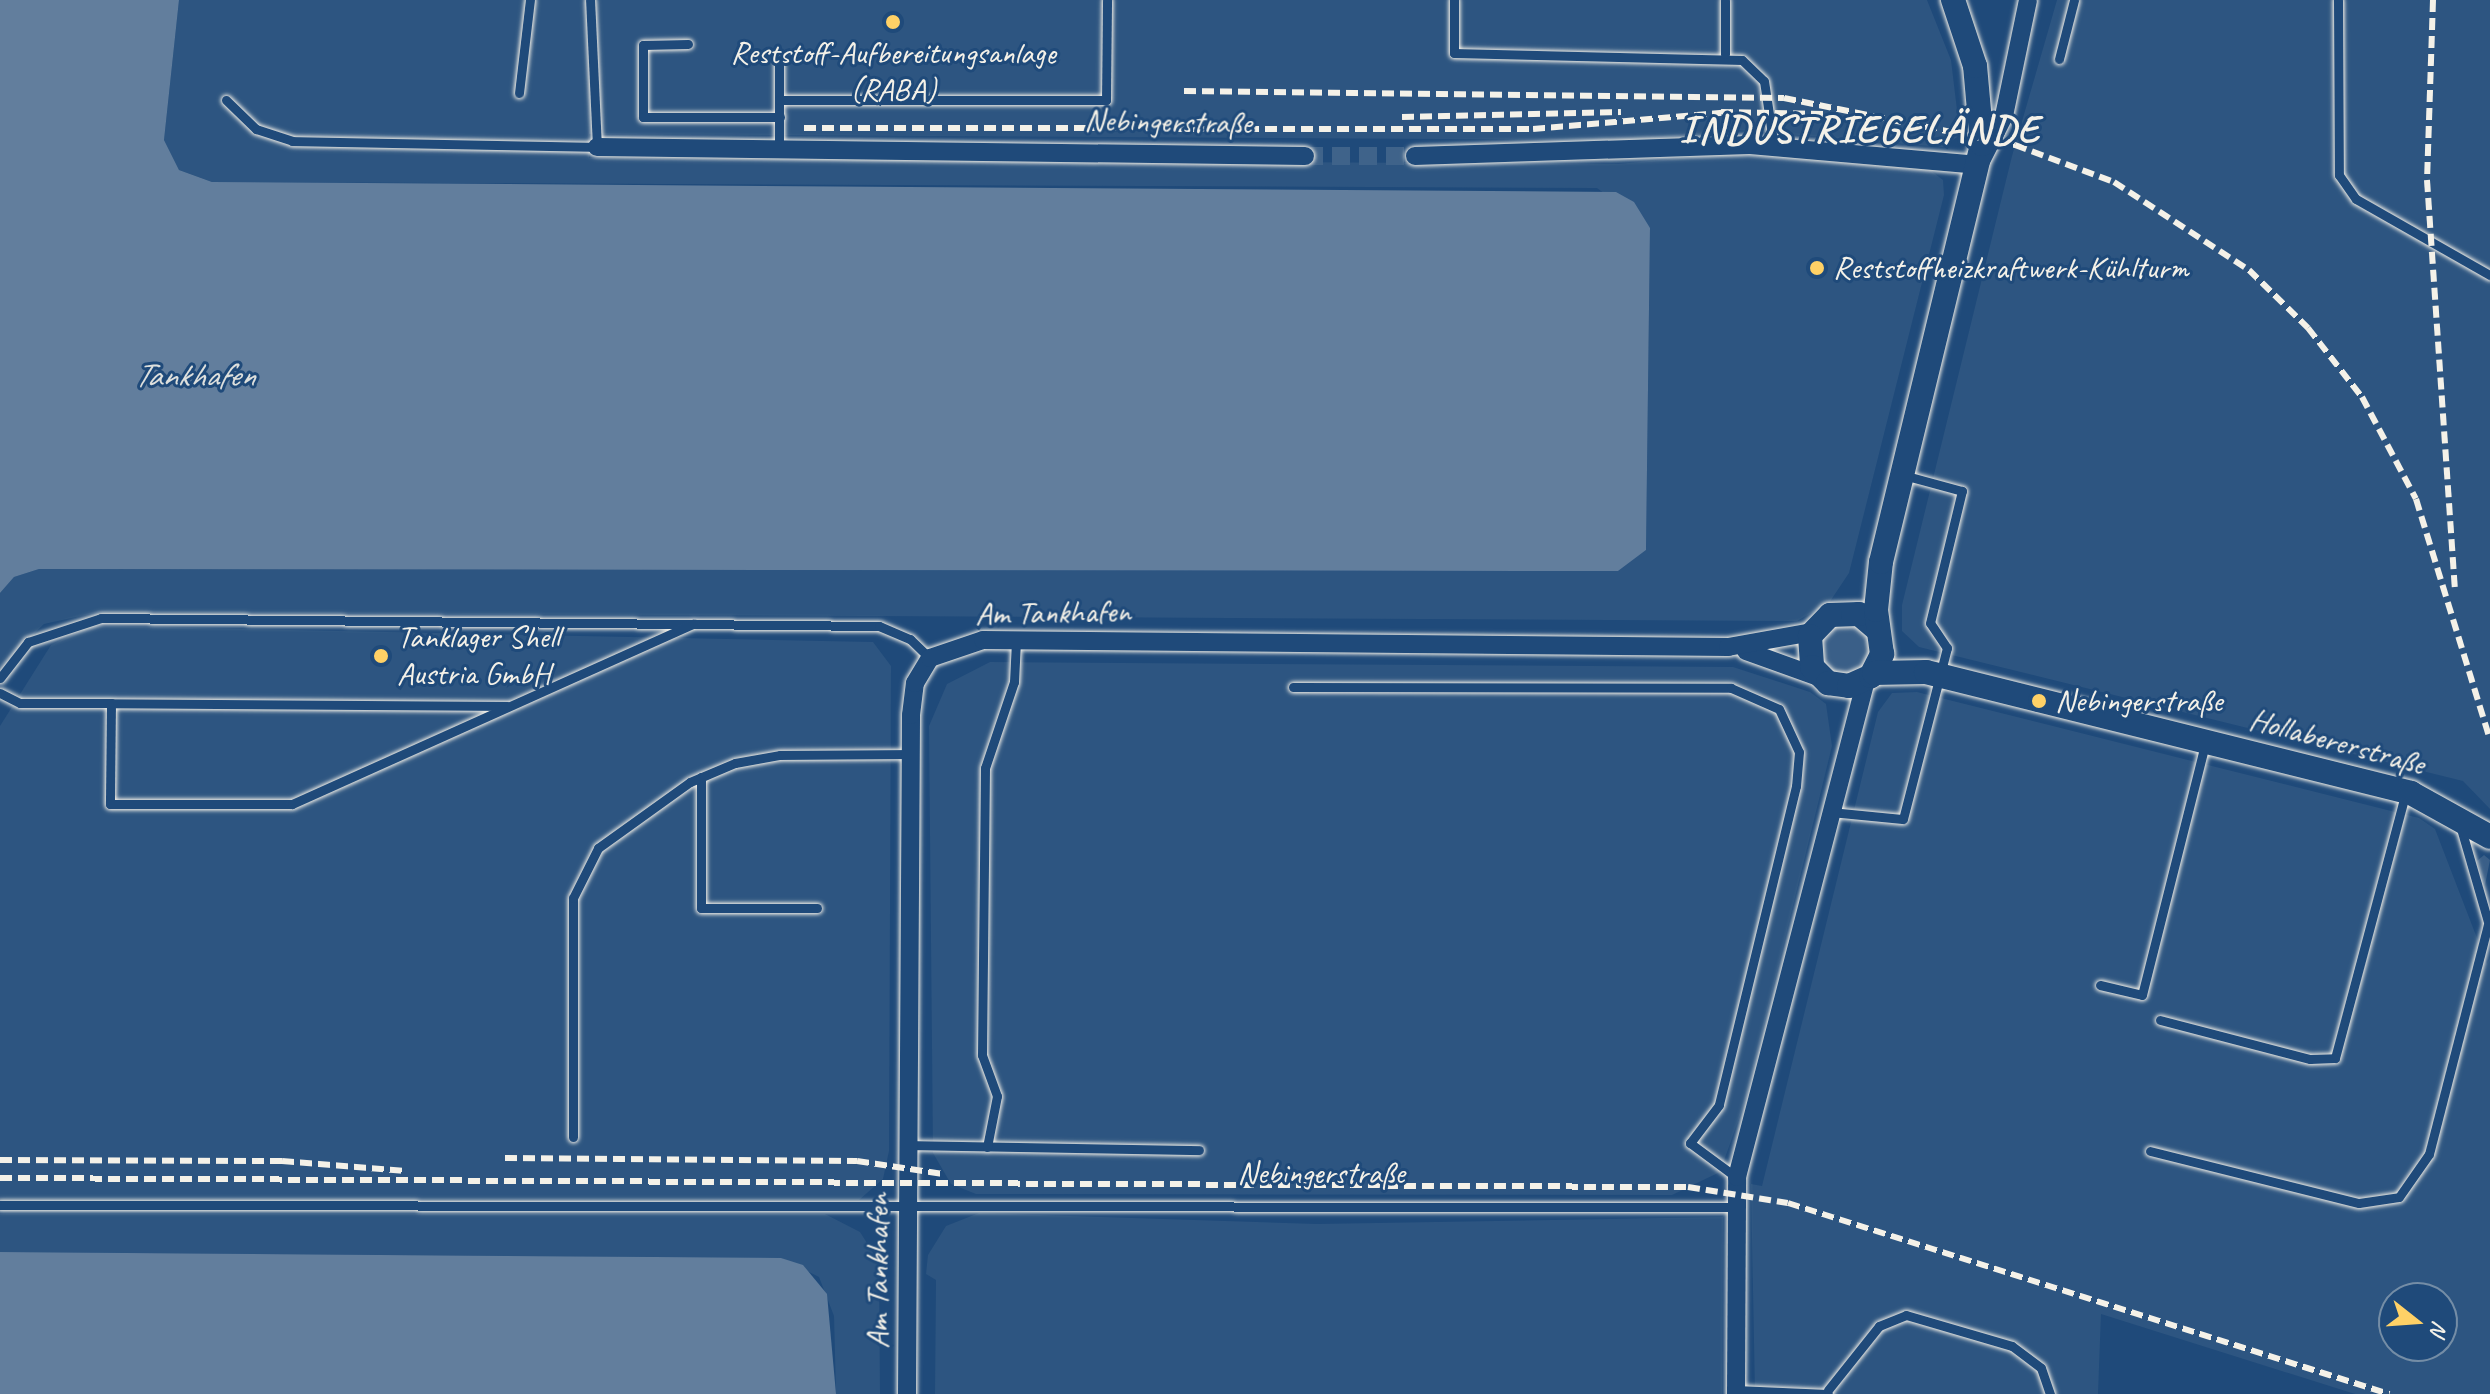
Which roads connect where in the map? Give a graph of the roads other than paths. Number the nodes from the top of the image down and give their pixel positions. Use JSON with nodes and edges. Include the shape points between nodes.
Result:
{"nodes":[{"id":1,"x":530,"y":0,"type":"edge"},
{"id":2,"x":590,"y":0,"type":"edge"},
{"id":3,"x":1107,"y":0,"type":"edge"},
{"id":4,"x":1454,"y":0,"type":"edge"},
{"id":5,"x":1725,"y":0,"type":"edge"},
{"id":6,"x":1953,"y":0,"type":"edge"},
{"id":7,"x":2028,"y":0,"type":"edge"},
{"id":8,"x":2074,"y":0,"type":"edge"},
{"id":9,"x":2338,"y":0,"type":"edge"},
{"id":10,"x":688,"y":44,"type":"dead end"},
{"id":11,"x":1725,"y":54,"type":"junction"},
{"id":12,"x":2059,"y":59,"type":"dead end"},
{"id":13,"x":779,"y":60,"type":"dead end"},
{"id":14,"x":519,"y":93,"type":"dead end"},
{"id":15,"x":226,"y":100,"type":"dead end"},
{"id":16,"x":779,"y":100,"type":"junction"},
{"id":17,"x":780,"y":117,"type":"junction"},
{"id":18,"x":597,"y":147,"type":"junction"},
{"id":19,"x":779,"y":147,"type":"junction"},
{"id":20,"x":1774,"y":147,"type":"junction"},
{"id":21,"x":1305,"y":156,"type":"tunnel mouth"},
{"id":22,"x":1415,"y":156,"type":"tunnel mouth"},
{"id":23,"x":1979,"y":165,"type":"junction"},
{"id":24,"x":2490,"y":275,"type":"edge"},
{"id":25,"x":1903,"y":475,"type":"junction"},
{"id":26,"x":1881,"y":562,"type":"junction"},
{"id":27,"x":1842,"y":612,"type":"junction"},
{"id":28,"x":693,"y":624,"type":"junction"},
{"id":29,"x":1812,"y":632,"type":"junction"},
{"id":30,"x":1880,"y":637,"type":"junction"},
{"id":31,"x":1016,"y":641,"type":"junction"},
{"id":32,"x":1728,"y":647,"type":"junction"},
{"id":33,"x":930,"y":658,"type":"junction"},
{"id":34,"x":1933,"y":674,"type":"junction"},
{"id":35,"x":1870,"y":677,"type":"junction"},
{"id":36,"x":0,"y":678,"type":"edge"},
{"id":37,"x":1826,"y":681,"type":"junction"},
{"id":38,"x":1293,"y":687,"type":"dead end"},
{"id":39,"x":0,"y":693,"type":"edge"},
{"id":40,"x":111,"y":703,"type":"junction"},
{"id":41,"x":507,"y":706,"type":"junction"},
{"id":42,"x":1852,"y":715,"type":"junction"},
{"id":43,"x":2205,"y":741,"type":"junction"},
{"id":44,"x":911,"y":754,"type":"junction"},
{"id":45,"x":701,"y":777,"type":"junction"},
{"id":46,"x":2406,"y":792,"type":"junction"},
{"id":47,"x":1828,"y":812,"type":"junction"},
{"id":48,"x":2457,"y":814,"type":"junction"},
{"id":49,"x":2490,"y":837,"type":"edge"},
{"id":50,"x":817,"y":908,"type":"dead end"},
{"id":51,"x":2489,"y":921,"type":"edge"},
{"id":52,"x":2100,"y":985,"type":"dead end"},
{"id":53,"x":2160,"y":1020,"type":"dead end"},
{"id":54,"x":573,"y":1137,"type":"dead end"},
{"id":55,"x":909,"y":1145,"type":"junction"},
{"id":56,"x":987,"y":1147,"type":"junction"},
{"id":57,"x":1199,"y":1150,"type":"dead end"},
{"id":58,"x":2150,"y":1151,"type":"dead end"},
{"id":59,"x":1737,"y":1177,"type":"junction"},
{"id":60,"x":908,"y":1204,"type":"junction"},
{"id":61,"x":0,"y":1205,"type":"edge"},
{"id":62,"x":1735,"y":1207,"type":"junction"},
{"id":63,"x":1736,"y":1392,"type":"edge"},
{"id":64,"x":1801,"y":1392,"type":"edge"},
{"id":65,"x":1828,"y":1392,"type":"edge"},
{"id":66,"x":907,"y":1394,"type":"edge"},
{"id":67,"x":2050,"y":1394,"type":"edge"}],
"edges":[{"from":1,"to":14,"type":"lane"},
{"from":2,"to":18,"type":"lane"},
{"from":3,"to":16,"type":"lane","via":[[1106,100]]},
{"from":4,"to":11,"type":"lane","via":[[1454,53]]},
{"from":5,"to":11,"type":"lane"},
{"from":6,"to":23,"type":"street","via":[[1975,66],[1982,136]]},
{"from":7,"to":23,"type":"street","via":[[2004,116]]},
{"from":8,"to":12,"type":"lane"},
{"from":9,"to":24,"type":"lane","via":[[2339,175],[2356,199]]},
{"from":10,"to":17,"type":"lane","via":[[643,45],[643,117]]},
{"from":11,"to":20,"type":"lane","via":[[1762,76]]},
{"from":13,"to":16,"type":"lane"},
{"from":15,"to":18,"type":"lane","via":[[256,129],[292,141]]},
{"from":16,"to":17,"type":"lane"},
{"from":17,"to":19,"type":"lane"},
{"from":18,"to":19,"type":"street","name":"Nebingerstraße"},
{"from":19,"to":21,"type":"street","name":"Nebingerstraße"},
{"from":20,"to":22,"type":"street"},
{"from":20,"to":23,"type":"street"},
{"from":23,"to":25,"type":"street"},
{"from":25,"to":26,"type":"street"},
{"from":25,"to":34,"type":"lane","via":[[1962,491],[1930,623],[1947,648]]},
{"from":26,"to":27,"type":"street"},
{"from":26,"to":30,"type":"street"},
{"from":27,"to":29,"type":"street"},
{"from":27,"to":30,"type":"street","via":[[1862,615]]},
{"from":28,"to":33,"type":"lane","via":[[879,626],[910,639]]},
{"from":28,"to":36,"type":"lane","via":[[101,618],[28,642]]},
{"from":28,"to":41,"type":"lane"},
{"from":29,"to":32,"type":"street","name":"Am Tankhafen"},
{"from":29,"to":37,"type":"street","via":[[1809,659]]},
{"from":30,"to":34,"type":"street","name":"Hollabererstraße"},
{"from":30,"to":35,"type":"street"},
{"from":31,"to":32,"type":"street","name":"Am Tankhafen"},
{"from":31,"to":33,"type":"street","name":"Am Tankhafen","via":[[969,643]]},
{"from":31,"to":56,"type":"lane","via":[[1014,682],[985,768],[982,1055],[997,1096]]},
{"from":32,"to":37,"type":"street","name":"Am Tankhafen"},
{"from":33,"to":44,"type":"street","name":"Am Tankhafen","via":[[915,683]]},
{"from":34,"to":35,"type":"street","name":"Hollabererstraße"},
{"from":34,"to":43,"type":"street","name":"Hollabererstraße"},
{"from":34,"to":47,"type":"lane","via":[[1903,819]]},
{"from":35,"to":37,"type":"street"},
{"from":35,"to":42,"type":"street"},
{"from":37,"to":42,"type":"street"},
{"from":38,"to":59,"type":"lane","via":[[1731,688],[1779,709],[1799,752],[1796,786],[1719,1105],[1690,1143]]},
{"from":39,"to":40,"type":"lane","via":[[20,703]]},
{"from":40,"to":41,"type":"lane"},
{"from":40,"to":41,"type":"lane","via":[[110,804],[292,804]]},
{"from":42,"to":47,"type":"street"},
{"from":43,"to":46,"type":"street","name":"Hollabererstraße"},
{"from":43,"to":52,"type":"lane","via":[[2142,995]]},
{"from":44,"to":45,"type":"lane","via":[[780,755]]},
{"from":44,"to":55,"type":"street","name":"Am Tankhafen"},
{"from":45,"to":50,"type":"lane","via":[[701,908]]},
{"from":45,"to":54,"type":"lane","via":[[634,818],[581,873],[573,898]]},
{"from":46,"to":48,"type":"street","name":"Hollabererstraße"},
{"from":46,"to":53,"type":"lane","via":[[2335,1058],[2310,1059]]},
{"from":47,"to":59,"type":"street"},
{"from":48,"to":49,"type":"street","name":"Hollabererstraße"},
{"from":48,"to":51,"type":"lane"},
{"from":51,"to":58,"type":"lane","via":[[2429,1154],[2399,1197],[2359,1203]]},
{"from":55,"to":56,"type":"lane"},
{"from":55,"to":60,"type":"street","name":"Am Tankhafen"},
{"from":56,"to":57,"type":"lane"},
{"from":59,"to":62,"type":"street"},
{"from":60,"to":61,"type":"lane","name":"Nebingerstraße"},
{"from":60,"to":62,"type":"lane","name":"Nebingerstraße"},
{"from":60,"to":66,"type":"street","name":"Am Tankhafen"},
{"from":62,"to":63,"type":"street"},
{"from":63,"to":64,"type":"lane"},
{"from":64,"to":65,"type":"lane"},
{"from":65,"to":67,"type":"lane","via":[[1879,1326],[1906,1315],[2012,1346],[2041,1368]]}]}
